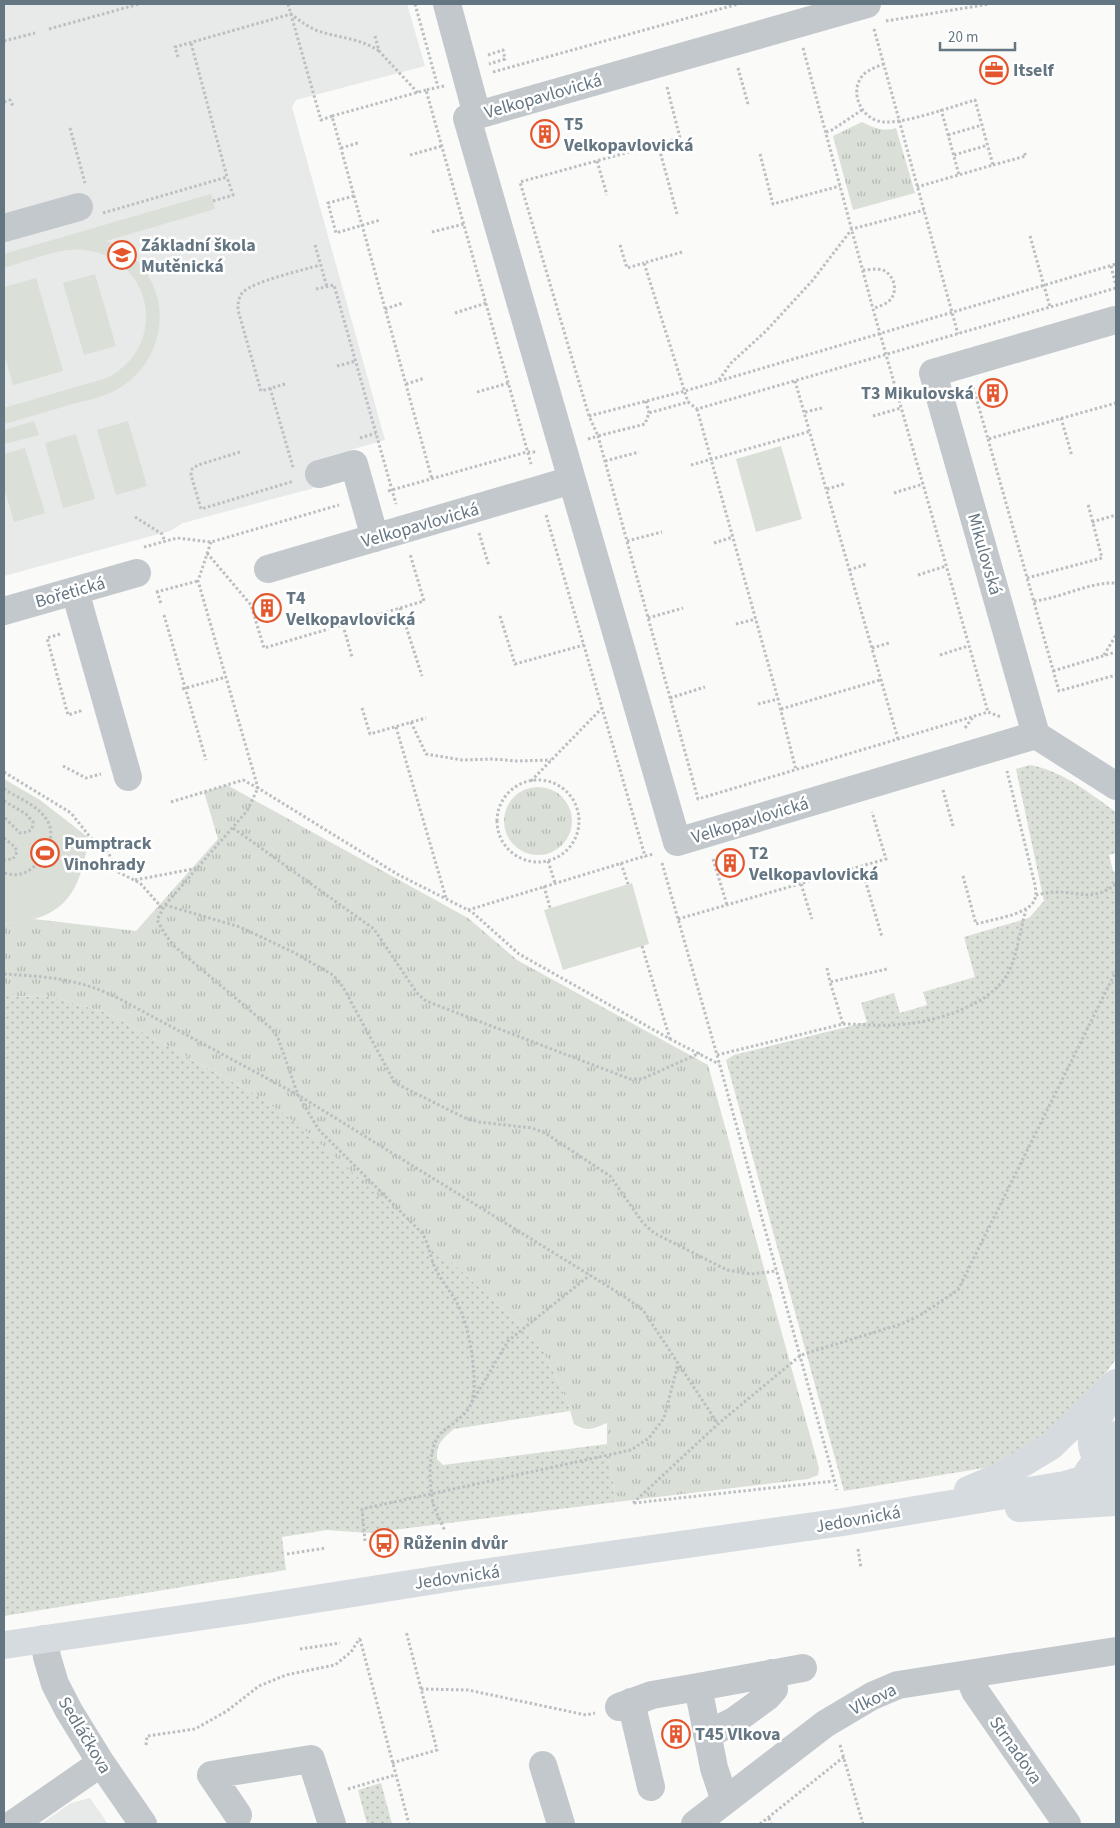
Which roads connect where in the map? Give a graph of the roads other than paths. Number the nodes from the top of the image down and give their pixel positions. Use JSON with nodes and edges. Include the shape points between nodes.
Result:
{"nodes":[{"id":1,"x":446,"y":4,"type":"edge"},
{"id":2,"x":874,"y":17,"type":"edge"},
{"id":3,"x":472,"y":117,"type":"junction"},
{"id":4,"x":89,"y":202,"type":"road end"},
{"id":5,"x":4,"y":228,"type":"edge"},
{"id":6,"x":1115,"y":320,"type":"dead end"},
{"id":7,"x":308,"y":477,"type":"road end"},
{"id":8,"x":572,"y":480,"type":"junction"},
{"id":9,"x":375,"y":538,"type":"junction"},
{"id":10,"x":136,"y":561,"type":"road end"},
{"id":11,"x":268,"y":569,"type":"dead end"},
{"id":12,"x":75,"y":591,"type":"junction"},
{"id":13,"x":4,"y":611,"type":"edge"},
{"id":14,"x":1036,"y":735,"type":"junction"},
{"id":15,"x":126,"y":772,"type":"road end"},
{"id":16,"x":1116,"y":786,"type":"edge"},
{"id":17,"x":1115,"y":1384,"type":"edge"},
{"id":18,"x":1116,"y":1435,"type":"edge"},
{"id":19,"x":1110,"y":1470,"type":"edge"},
{"id":20,"x":1116,"y":1502,"type":"edge"},
{"id":21,"x":910,"y":1510,"type":"junction"},
{"id":22,"x":44,"y":1639,"type":"junction"},
{"id":23,"x":4,"y":1645,"type":"edge"},
{"id":24,"x":1116,"y":1651,"type":"edge"},
{"id":25,"x":802,"y":1668,"type":"dead end"},
{"id":26,"x":772,"y":1673,"type":"junction"},
{"id":27,"x":968,"y":1674,"type":"junction"},
{"id":28,"x":698,"y":1687,"type":"junction"},
{"id":29,"x":707,"y":1735,"type":"junction"},
{"id":30,"x":101,"y":1763,"type":"junction"},
{"id":31,"x":543,"y":1764,"type":"dead end"},
{"id":32,"x":651,"y":1787,"type":"dead end"},
{"id":33,"x":725,"y":1801,"type":"junction"},
{"id":34,"x":236,"y":1821,"type":"edge"},
{"id":35,"x":11,"y":1822,"type":"edge"},
{"id":36,"x":143,"y":1824,"type":"edge"},
{"id":37,"x":332,"y":1824,"type":"edge"},
{"id":38,"x":561,"y":1824,"type":"edge"},
{"id":39,"x":695,"y":1824,"type":"edge"},
{"id":40,"x":1067,"y":1824,"type":"edge"}],
"edges":[{"from":1,"to":3,"type":"street","via":[[467,79]]},
{"from":2,"to":3,"type":"street","name":"Velkopavlovická"},
{"from":3,"to":8,"type":"street","name":"Velkopavlovická"},
{"from":4,"to":5,"type":"street"},
{"from":6,"to":14,"type":"street","name":"Mikulovská","via":[[933,372]]},
{"from":7,"to":9,"type":"street","via":[[354,464]]},
{"from":8,"to":9,"type":"street","name":"Velkopavlovická","via":[[406,540]]},
{"from":8,"to":14,"type":"street","name":"Velkopavlovická","via":[[666,852],[864,796]]},
{"from":9,"to":11,"type":"street","name":"Velkopavlovická"},
{"from":10,"to":12,"type":"street","name":"Bořetická"},
{"from":12,"to":13,"type":"street","name":"Bořetická"},
{"from":12,"to":15,"type":"street"},
{"from":14,"to":16,"type":"street"},
{"from":17,"to":19,"type":"main road","via":[[1091,1434],[1092,1450]]},
{"from":17,"to":21,"type":"main road","via":[[1063,1436],[1004,1475]]},
{"from":18,"to":19,"type":"main road"},
{"from":19,"to":21,"type":"main road","name":"Jedovnická","via":[[1047,1488]]},
{"from":20,"to":21,"type":"main road","name":"Jedovnická","via":[[1039,1508]]},
{"from":21,"to":22,"type":"main road","name":"Jedovnická"},
{"from":22,"to":23,"type":"main road","name":"Jedovnická"},
{"from":22,"to":30,"type":"street","name":"Sedláčkova","via":[[55,1684]]},
{"from":24,"to":27,"type":"street","name":"Vlkova"},
{"from":25,"to":26,"type":"street"},
{"from":26,"to":28,"type":"street"},
{"from":26,"to":29,"type":"street","via":[[774,1689],[767,1697],[734,1722]]},
{"from":27,"to":33,"type":"street","name":"Vlkova","via":[[898,1685],[872,1696],[825,1724]]},
{"from":27,"to":40,"type":"street","name":"Strnadova","via":[[975,1691]]},
{"from":28,"to":29,"type":"street"},
{"from":28,"to":32,"type":"street","via":[[652,1695],[625,1704]]},
{"from":29,"to":33,"type":"street"},
{"from":30,"to":35,"type":"street"},
{"from":30,"to":36,"type":"street","name":"Sedláčkova"},
{"from":31,"to":38,"type":"street"},
{"from":33,"to":39,"type":"street","name":"Vlkova"},
{"from":34,"to":37,"type":"street","via":[[211,1774],[311,1759]]}]}
